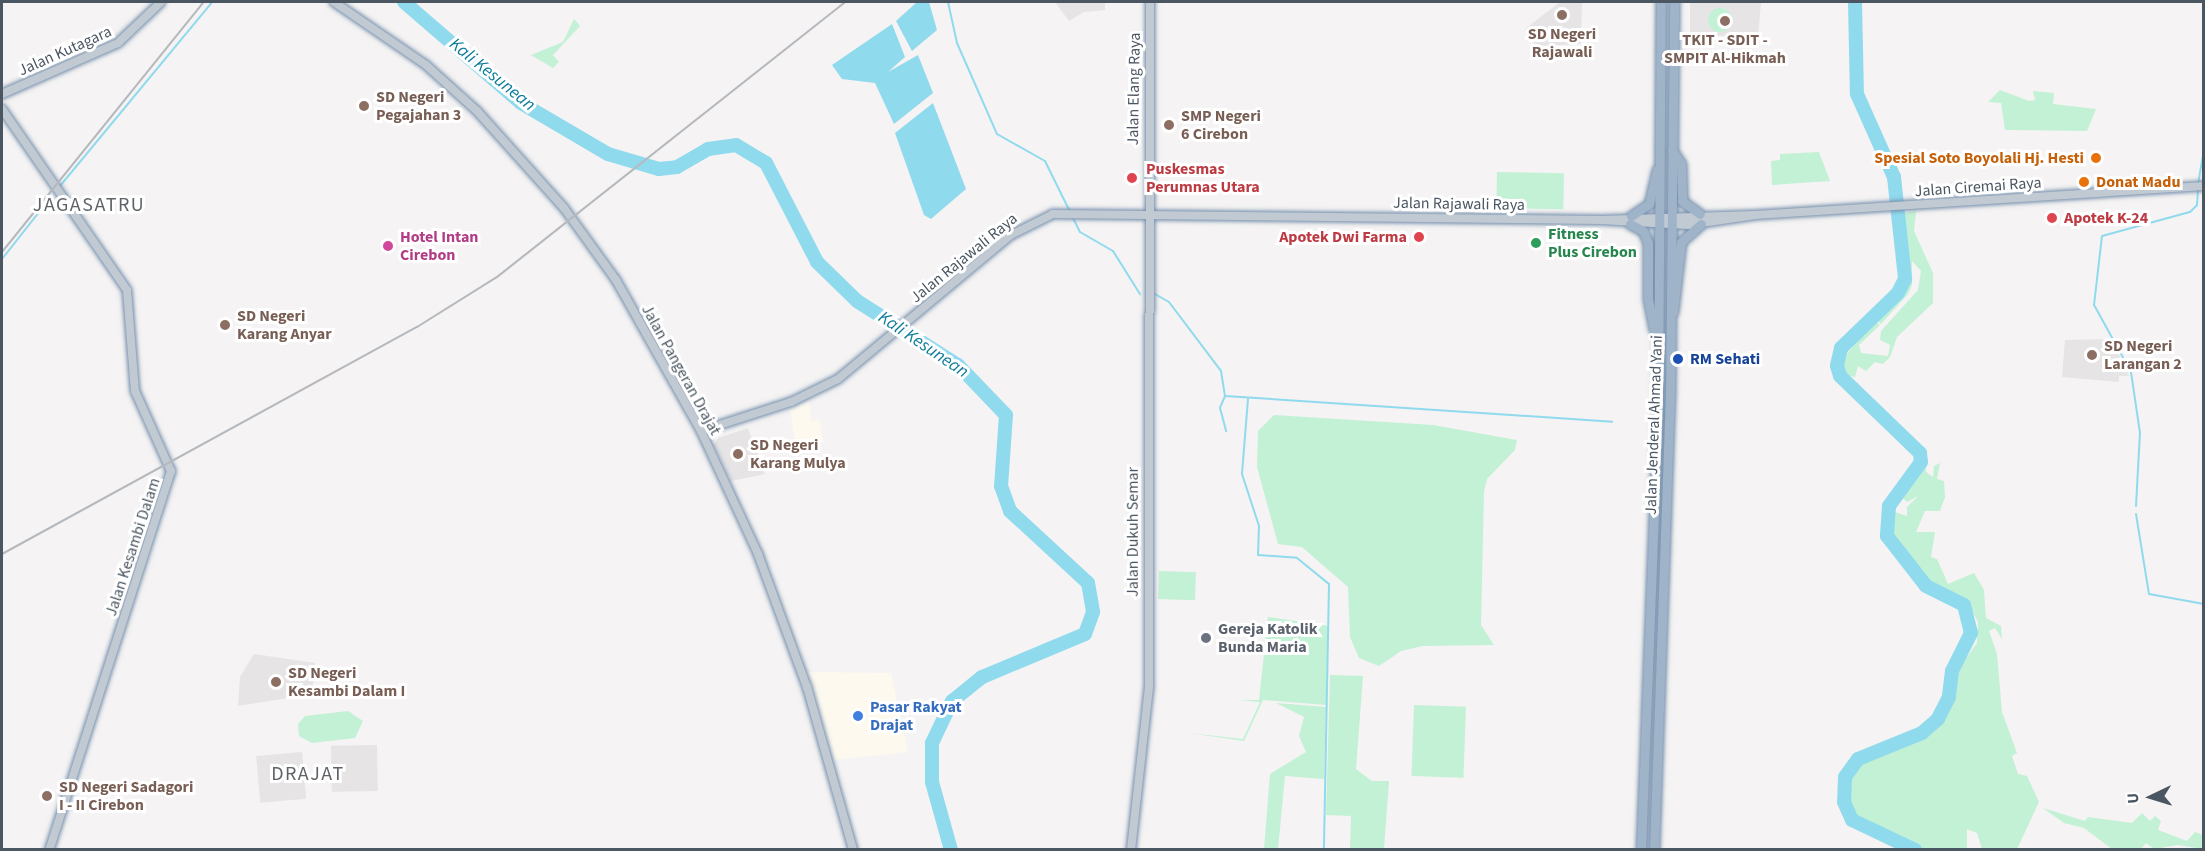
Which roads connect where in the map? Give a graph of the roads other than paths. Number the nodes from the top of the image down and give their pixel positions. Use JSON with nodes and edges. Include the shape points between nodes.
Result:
{"nodes":[{"id":1,"x":161,"y":2,"type":"edge"},
{"id":2,"x":334,"y":2,"type":"edge"},
{"id":3,"x":1150,"y":2,"type":"edge"},
{"id":4,"x":1661,"y":2,"type":"edge"},
{"id":5,"x":1674,"y":2,"type":"edge"},
{"id":6,"x":2,"y":94,"type":"edge"},
{"id":7,"x":2,"y":109,"type":"edge"},
{"id":8,"x":1672,"y":150,"type":"junction"},
{"id":9,"x":1659,"y":168,"type":"junction"},
{"id":10,"x":2203,"y":186,"type":"edge"},
{"id":11,"x":1147,"y":213,"type":"junction"},
{"id":12,"x":1700,"y":219,"type":"junction"},
{"id":13,"x":1630,"y":220,"type":"junction"},
{"id":14,"x":1659,"y":220,"type":"junction"},
{"id":15,"x":1671,"y":220,"type":"junction"},
{"id":16,"x":1672,"y":316,"type":"junction"},
{"id":17,"x":1658,"y":358,"type":"junction"},
{"id":18,"x":701,"y":431,"type":"junction"},
{"id":19,"x":49,"y":849,"type":"edge"},
{"id":20,"x":853,"y":849,"type":"edge"},
{"id":21,"x":1131,"y":849,"type":"edge"},
{"id":22,"x":1641,"y":849,"type":"edge"},
{"id":23,"x":1654,"y":849,"type":"edge"}],
"edges":[{"from":1,"to":6,"type":"street","name":"Jalan Kutagara","via":[[118,43]]},
{"from":2,"to":18,"type":"street","name":"Jalan Pangeran Drajat","via":[[454,89],[592,244]]},
{"from":3,"to":11,"type":"street","name":"Jalan Elang Raya"},
{"from":4,"to":9,"type":"highway","name":"Jalan Jenderal Ahmad Yani"},
{"from":5,"to":8,"type":"highway","name":"Jalan Jenderal Ahmad Yani"},
{"from":7,"to":19,"type":"street","name":"Jalan Kesambi Dalam","via":[[127,290],[135,391],[171,471]]},
{"from":8,"to":12,"type":"highway","via":[[1681,164],[1682,201]]},
{"from":8,"to":15,"type":"highway","name":"Jalan Jenderal Ahmad Yani"},
{"from":9,"to":13,"type":"highway","via":[[1649,204]]},
{"from":9,"to":14,"type":"highway","name":"Jalan Jenderal Ahmad Yani"},
{"from":10,"to":12,"type":"street","name":"Jalan Ciremai Raya"},
{"from":11,"to":13,"type":"street","name":"Jalan Rajawali Raya"},
{"from":11,"to":18,"type":"street","name":"Jalan Rajawali Raya","via":[[1064,213],[1030,221],[838,379],[791,402]]},
{"from":11,"to":21,"type":"street","name":"Jalan Dukuh Semar","via":[[1149,686]]},
{"from":12,"to":15,"type":"street","name":"Jalan Ciremai Raya"},
{"from":12,"to":16,"type":"highway","via":[[1681,242]]},
{"from":13,"to":14,"type":"street","name":"Jalan Rajawali Raya"},
{"from":13,"to":17,"type":"highway","via":[[1643,231],[1648,243],[1648,299]]},
{"from":14,"to":15,"type":"street","name":"Jalan Ciremai Raya"},
{"from":14,"to":17,"type":"highway","name":"Jalan Jenderal Ahmad Yani"},
{"from":15,"to":16,"type":"highway","name":"Jalan Jenderal Ahmad Yani"},
{"from":16,"to":23,"type":"highway","name":"Jalan Jenderal Ahmad Yani"},
{"from":17,"to":22,"type":"highway","name":"Jalan Jenderal Ahmad Yani"},
{"from":18,"to":20,"type":"street","name":"Jalan Pangeran Drajat","via":[[758,554],[794,648]]}]}
